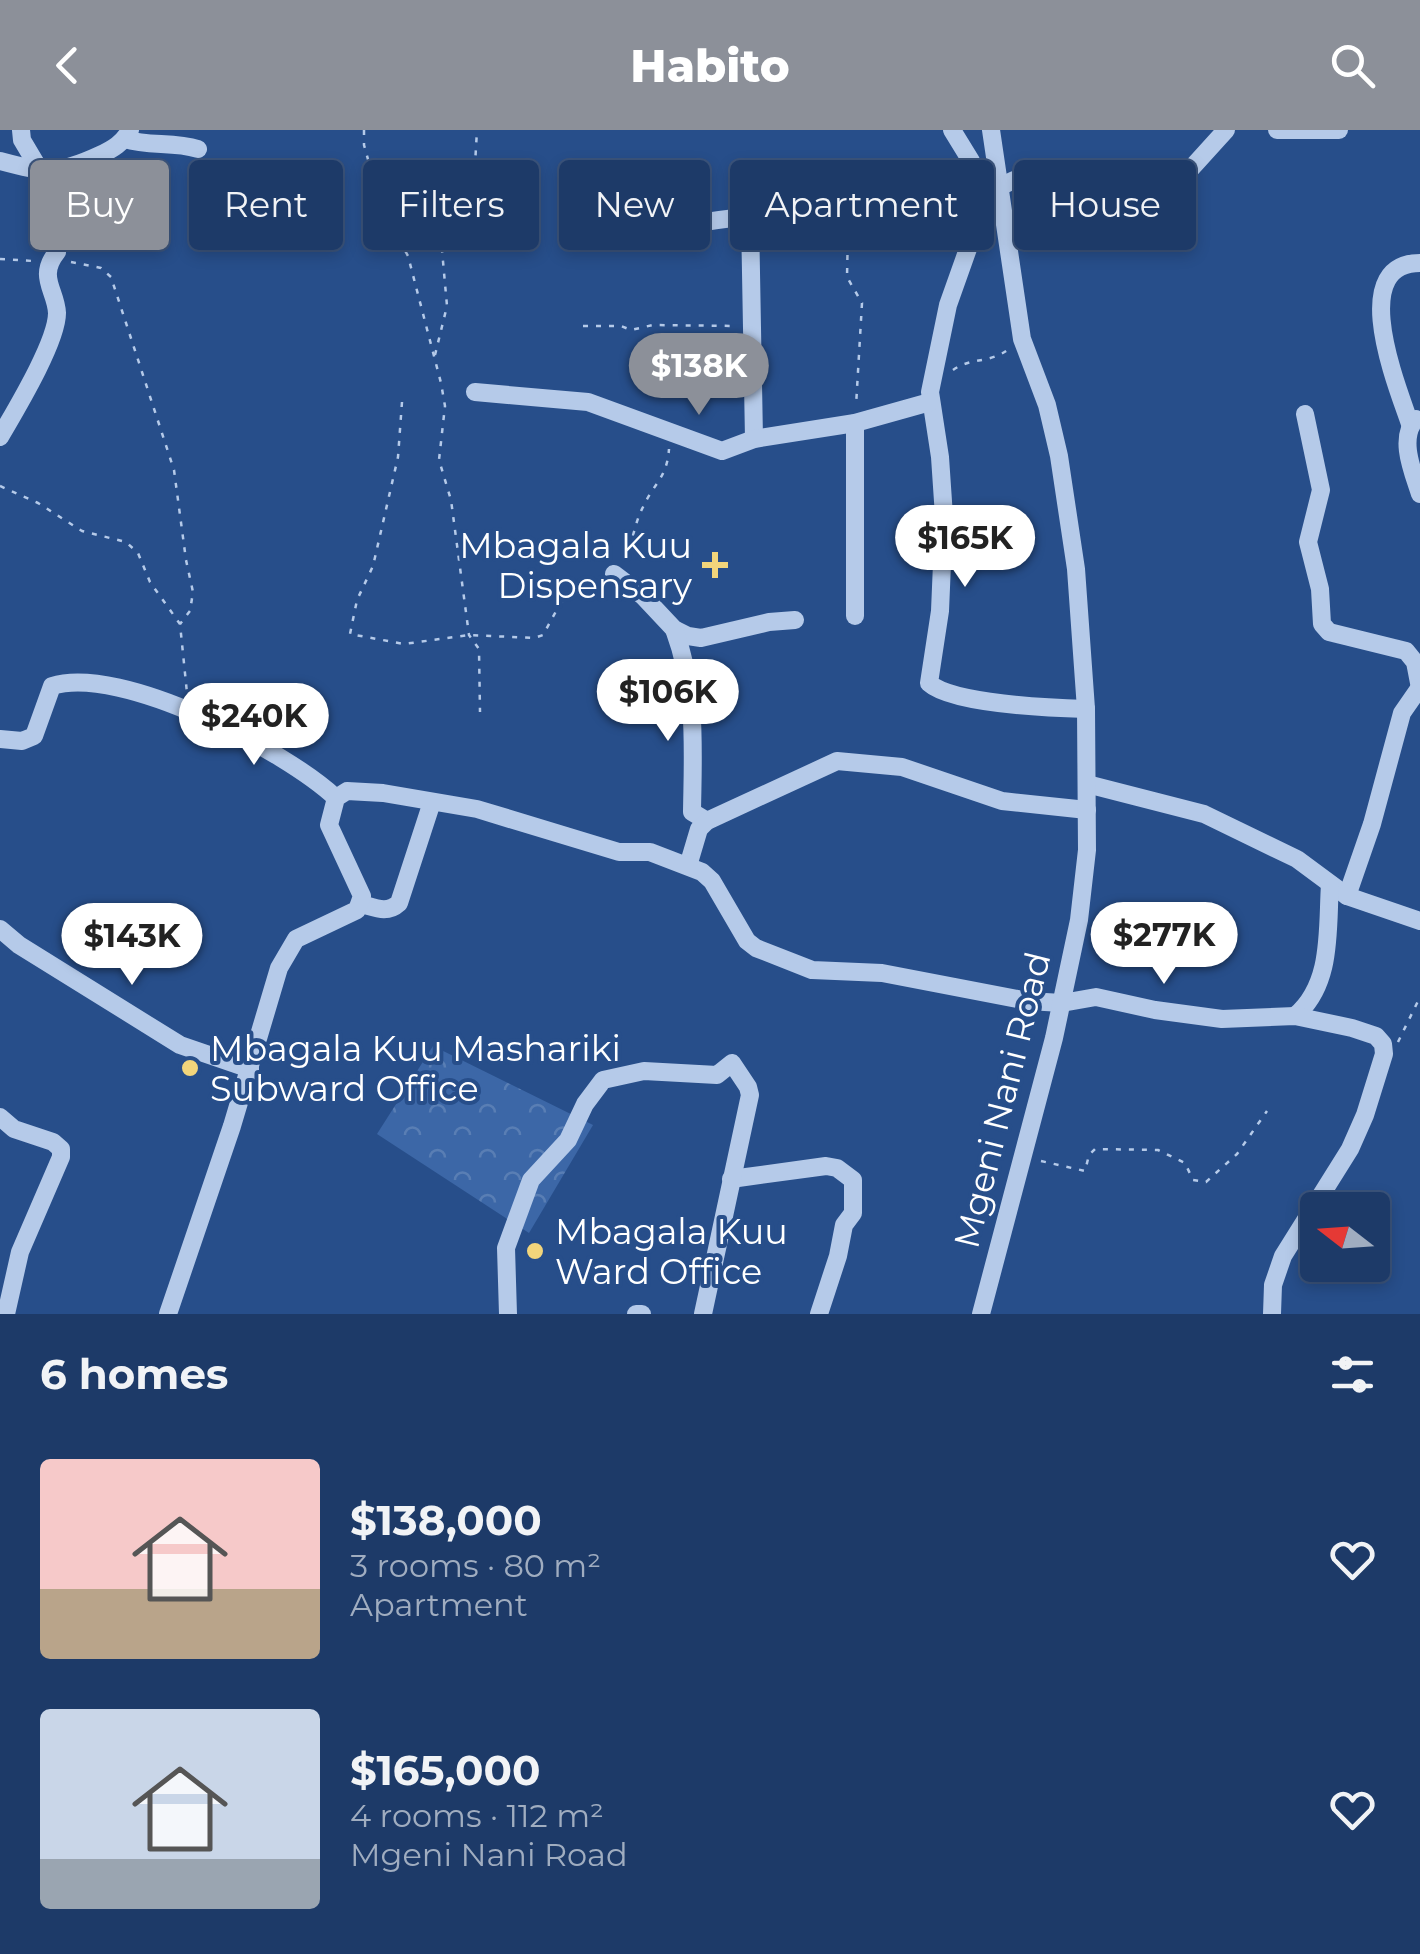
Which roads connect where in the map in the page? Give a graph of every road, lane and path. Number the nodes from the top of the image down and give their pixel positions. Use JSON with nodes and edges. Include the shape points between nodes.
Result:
{"nodes":[{"id":1,"x":21,"y":130,"type":"edge"},
{"id":2,"x":364,"y":130,"type":"edge"},
{"id":3,"x":477,"y":130,"type":"edge"},
{"id":4,"x":952,"y":130,"type":"edge"},
{"id":5,"x":991,"y":130,"type":"edge"},
{"id":6,"x":1226,"y":130,"type":"edge"},
{"id":7,"x":1277,"y":130,"type":"edge"},
{"id":8,"x":1338,"y":130,"type":"edge"},
{"id":9,"x":127,"y":135,"type":"edge"},
{"id":10,"x":198,"y":149,"type":"dead end"},
{"id":11,"x":34,"y":160,"type":"edge"},
{"id":12,"x":90,"y":160,"type":"edge"},
{"id":13,"x":971,"y":160,"type":"edge"},
{"id":14,"x":0,"y":161,"type":"edge"},
{"id":15,"x":30,"y":169,"type":"edge"},
{"id":16,"x":996,"y":190,"type":"junction"},
{"id":17,"x":56,"y":250,"type":"edge"},
{"id":18,"x":751,"y":250,"type":"edge"},
{"id":19,"x":847,"y":250,"type":"edge"},
{"id":20,"x":52,"y":259,"type":"junction"},
{"id":21,"x":0,"y":260,"type":"edge"},
{"id":22,"x":1420,"y":264,"type":"edge"},
{"id":23,"x":583,"y":326,"type":"dead end"},
{"id":24,"x":752,"y":326,"type":"junction"},
{"id":25,"x":1022,"y":339,"type":"junction"},
{"id":26,"x":434,"y":359,"type":"junction"},
{"id":27,"x":475,"y":392,"type":"dead end"},
{"id":28,"x":930,"y":397,"type":"junction"},
{"id":29,"x":402,"y":402,"type":"dead end"},
{"id":30,"x":1305,"y":414,"type":"dead end"},
{"id":31,"x":1415,"y":420,"type":"edge"},
{"id":32,"x":855,"y":422,"type":"junction"},
{"id":33,"x":670,"y":432,"type":"junction"},
{"id":34,"x":0,"y":437,"type":"edge"},
{"id":35,"x":754,"y":439,"type":"junction"},
{"id":36,"x":0,"y":486,"type":"edge"},
{"id":37,"x":1420,"y":494,"type":"edge"},
{"id":38,"x":614,"y":574,"type":"junction"},
{"id":39,"x":855,"y":616,"type":"dead end"},
{"id":40,"x":795,"y":620,"type":"dead end"},
{"id":41,"x":180,"y":624,"type":"junction"},
{"id":42,"x":674,"y":630,"type":"junction"},
{"id":43,"x":469,"y":635,"type":"junction"},
{"id":44,"x":1420,"y":687,"type":"edge"},
{"id":45,"x":1086,"y":709,"type":"junction"},
{"id":46,"x":189,"y":711,"type":"junction"},
{"id":47,"x":480,"y":712,"type":"dead end"},
{"id":48,"x":0,"y":739,"type":"edge"},
{"id":49,"x":1087,"y":784,"type":"junction"},
{"id":50,"x":336,"y":798,"type":"junction"},
{"id":51,"x":432,"y":802,"type":"junction"},
{"id":52,"x":1087,"y":810,"type":"junction"},
{"id":53,"x":707,"y":822,"type":"junction"},
{"id":54,"x":688,"y":866,"type":"junction"},
{"id":55,"x":1330,"y":884,"type":"junction"},
{"id":56,"x":1347,"y":896,"type":"junction"},
{"id":57,"x":361,"y":904,"type":"junction"},
{"id":58,"x":1420,"y":921,"type":"edge"},
{"id":59,"x":0,"y":930,"type":"edge"},
{"id":60,"x":1420,"y":997,"type":"edge"},
{"id":61,"x":1062,"y":1003,"type":"junction"},
{"id":62,"x":1295,"y":1016,"type":"junction"},
{"id":63,"x":1382,"y":1041,"type":"junction"},
{"id":64,"x":250,"y":1070,"type":"junction"},
{"id":65,"x":1267,"y":1111,"type":"dead end"},
{"id":66,"x":0,"y":1117,"type":"edge"},
{"id":67,"x":1024,"y":1157,"type":"junction"},
{"id":68,"x":732,"y":1179,"type":"junction"},
{"id":69,"x":6,"y":1314,"type":"edge"},
{"id":70,"x":168,"y":1314,"type":"edge"},
{"id":71,"x":508,"y":1314,"type":"edge"},
{"id":72,"x":703,"y":1314,"type":"edge"},
{"id":73,"x":819,"y":1314,"type":"edge"},
{"id":74,"x":981,"y":1314,"type":"edge"},
{"id":75,"x":1272,"y":1314,"type":"edge"}],
"edges":[{"from":1,"to":11,"type":"street"},
{"from":2,"to":26,"type":"path","via":[[381,206],[408,256]]},
{"from":3,"to":26,"type":"path","via":[[474,165],[442,250],[447,306]]},
{"from":4,"to":13,"type":"street"},
{"from":5,"to":16,"type":"street","name":"Mgeni Nani Road"},
{"from":6,"to":16,"type":"street","via":[[1179,183],[1030,179]]},
{"from":7,"to":8,"type":"street"},
{"from":9,"to":10,"type":"street","via":[[141,144]]},
{"from":9,"to":12,"type":"street"},
{"from":14,"to":15,"type":"street"},
{"from":16,"to":25,"type":"street","name":"Mgeni Nani Road"},
{"from":16,"to":28,"type":"street","via":[[948,305]]},
{"from":17,"to":20,"type":"street"},
{"from":18,"to":24,"type":"street"},
{"from":19,"to":32,"type":"path","via":[[846,277],[862,303]]},
{"from":20,"to":21,"type":"path"},
{"from":20,"to":34,"type":"street","via":[[47,286],[57,314]]},
{"from":20,"to":41,"type":"path","via":[[101,268],[111,277],[174,470],[193,592]]},
{"from":22,"to":31,"type":"street","via":[[1394,271],[1381,300],[1386,352]]},
{"from":23,"to":24,"type":"path"},
{"from":24,"to":35,"type":"street"},
{"from":25,"to":28,"type":"path","via":[[990,361],[958,366]]},
{"from":25,"to":45,"type":"street","name":"Mgeni Nani Road","via":[[1059,456]]},
{"from":26,"to":43,"type":"path","via":[[444,406],[440,460]]},
{"from":27,"to":33,"type":"street","via":[[588,402]]},
{"from":28,"to":32,"type":"street"},
{"from":28,"to":45,"type":"street","via":[[944,516],[930,686],[1005,703]]},
{"from":29,"to":43,"type":"path","via":[[398,457],[373,566],[349,632],[390,644]]},
{"from":30,"to":44,"type":"street","via":[[1321,490],[1308,542],[1322,624],[1329,632],[1406,651]]},
{"from":31,"to":37,"type":"street","via":[[1407,439]]},
{"from":32,"to":35,"type":"street"},
{"from":32,"to":39,"type":"street"},
{"from":33,"to":35,"type":"street","via":[[722,451]]},
{"from":33,"to":38,"type":"path","via":[[667,472],[644,504],[632,546]]},
{"from":36,"to":41,"type":"path","via":[[82,531],[126,542]]},
{"from":38,"to":42,"type":"street"},
{"from":38,"to":43,"type":"path","via":[[560,604],[543,635]]},
{"from":40,"to":42,"type":"street","via":[[702,638]]},
{"from":41,"to":46,"type":"path"},
{"from":42,"to":53,"type":"street","via":[[692,702],[692,812]]},
{"from":43,"to":47,"type":"path","via":[[479,649]]},
{"from":44,"to":56,"type":"street","via":[[1402,714]]},
{"from":45,"to":49,"type":"street","name":"Mgeni Nani Road"},
{"from":46,"to":48,"type":"street","via":[[102,684],[58,684],[34,736]]},
{"from":46,"to":50,"type":"street","via":[[267,748]]},
{"from":49,"to":52,"type":"street","name":"Mgeni Nani Road"},
{"from":49,"to":55,"type":"street","via":[[1204,814],[1297,858]]},
{"from":50,"to":51,"type":"street","via":[[347,791]]},
{"from":50,"to":57,"type":"street","via":[[329,825]]},
{"from":51,"to":54,"type":"street"},
{"from":51,"to":57,"type":"street","via":[[399,903],[383,910]]},
{"from":52,"to":53,"type":"street","via":[[1014,804],[902,767],[837,761]]},
{"from":52,"to":61,"type":"street","name":"Mgeni Nani Road","via":[[1079,920]]},
{"from":53,"to":54,"type":"street"},
{"from":54,"to":61,"type":"street","via":[[712,881],[747,942],[766,954],[826,972],[882,974]]},
{"from":55,"to":56,"type":"street"},
{"from":55,"to":62,"type":"street","via":[[1325,960],[1311,1001]]},
{"from":56,"to":58,"type":"street"},
{"from":57,"to":64,"type":"street","via":[[296,939],[279,968]]},
{"from":59,"to":64,"type":"street","via":[[180,1044]]},
{"from":60,"to":63,"type":"path","via":[[1400,1042]]},
{"from":61,"to":62,"type":"street","via":[[1096,997],[1222,1018]]},
{"from":61,"to":67,"type":"street","name":"Mgeni Nani Road"},
{"from":62,"to":63,"type":"street"},
{"from":63,"to":75,"type":"street","via":[[1365,1115],[1283,1256]]},
{"from":64,"to":70,"type":"street"},
{"from":65,"to":67,"type":"path","via":[[1237,1154],[1206,1182],[1192,1180],[1185,1162],[1158,1150],[1094,1150],[1085,1172]]},
{"from":66,"to":69,"type":"street","via":[[61,1149],[20,1252]]},
{"from":67,"to":74,"type":"street","name":"Mgeni Nani Road"},
{"from":68,"to":71,"type":"street","via":[[750,1095],[735,1064],[717,1075],[644,1071],[603,1080],[568,1140],[531,1180],[506,1248]]},
{"from":68,"to":72,"type":"street"},
{"from":68,"to":73,"type":"street","via":[[826,1166],[853,1180],[853,1213]]}]}
